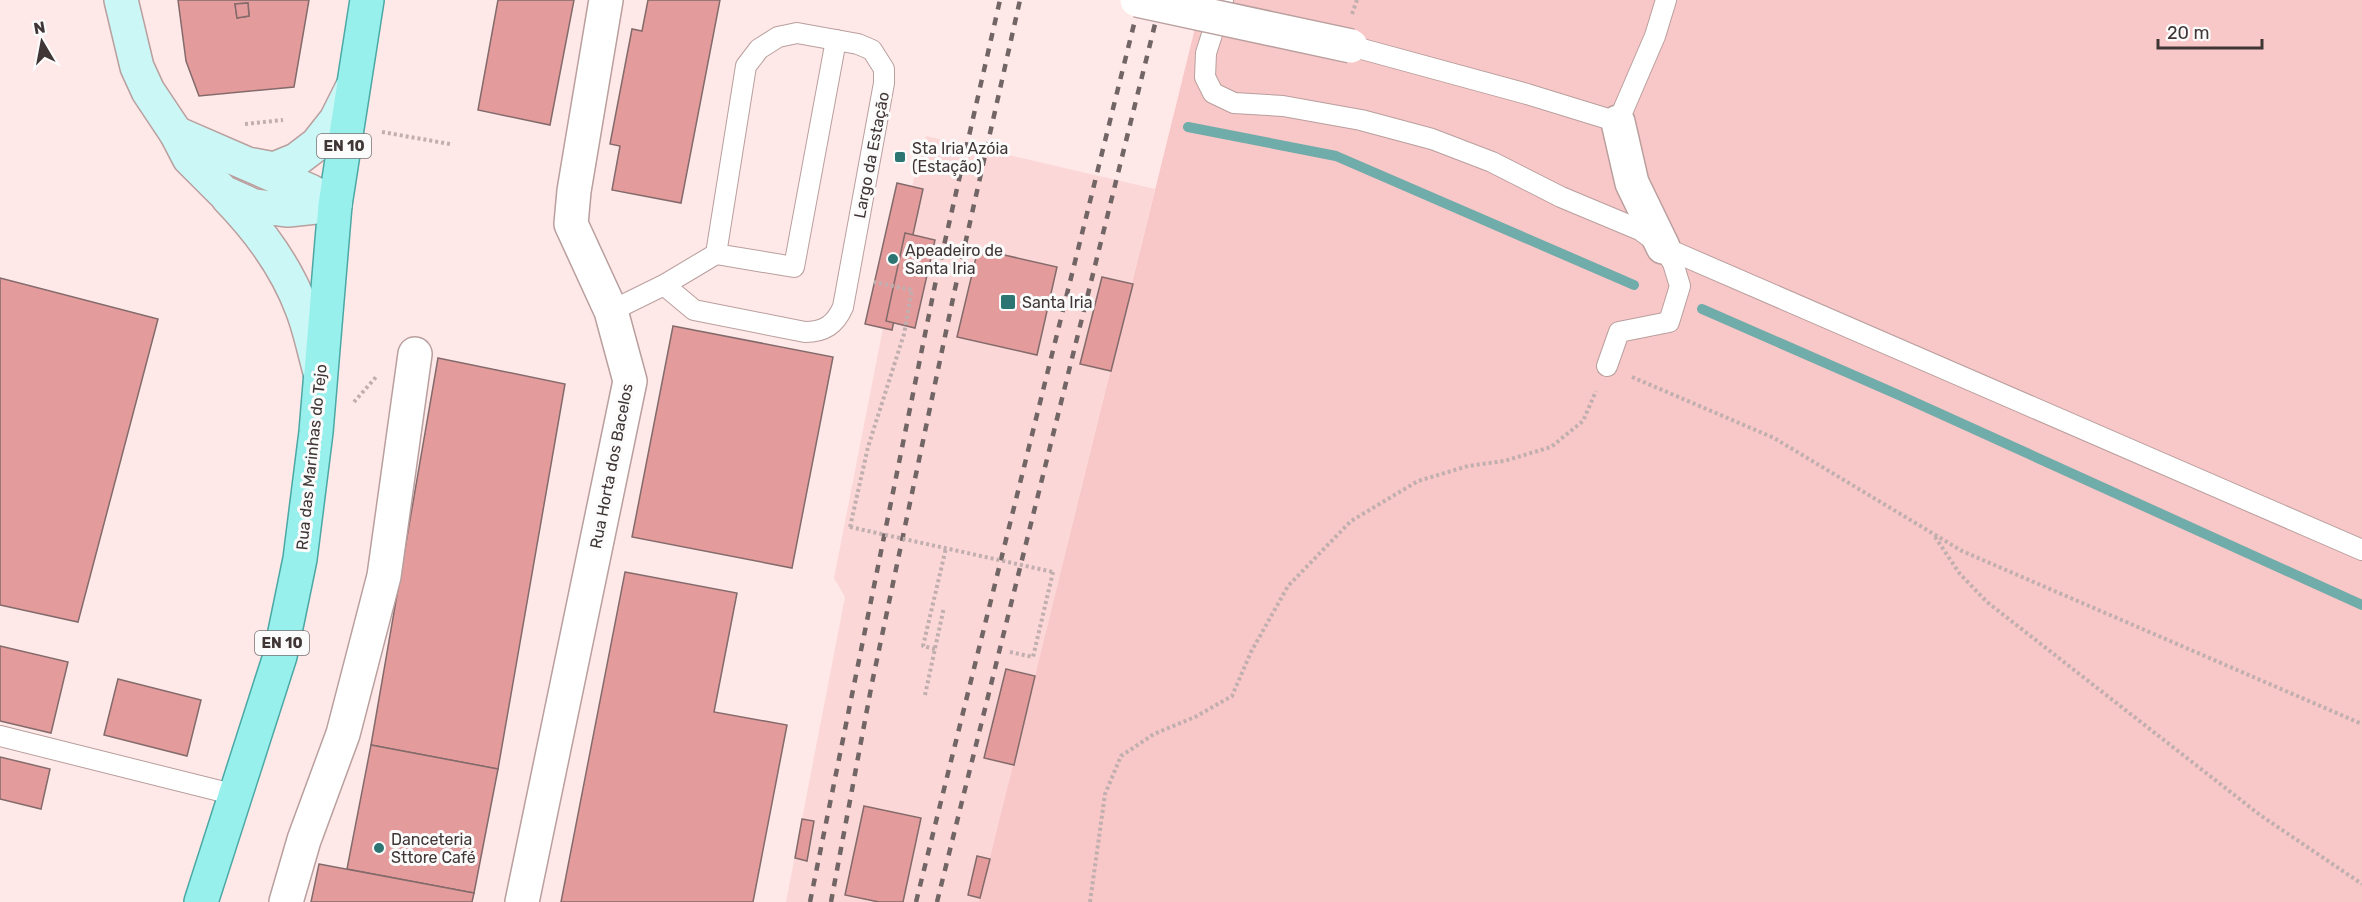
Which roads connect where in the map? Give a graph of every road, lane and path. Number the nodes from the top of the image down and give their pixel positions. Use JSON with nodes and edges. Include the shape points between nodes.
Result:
{"nodes":[{"id":1,"x":121,"y":0,"type":"edge"},
{"id":2,"x":367,"y":0,"type":"edge"},
{"id":3,"x":606,"y":0,"type":"edge"},
{"id":4,"x":1137,"y":0,"type":"edge"},
{"id":5,"x":1223,"y":0,"type":"edge"},
{"id":6,"x":1666,"y":0,"type":"edge"},
{"id":7,"x":836,"y":40,"type":"junction"},
{"id":8,"x":1351,"y":46,"type":"joint"},
{"id":9,"x":352,"y":87,"type":"junction"},
{"id":10,"x":283,"y":120,"type":"dead end"},
{"id":11,"x":1618,"y":122,"type":"junction"},
{"id":12,"x":242,"y":125,"type":"dead end"},
{"id":13,"x":382,"y":132,"type":"dead end"},
{"id":14,"x":176,"y":134,"type":"junction"},
{"id":15,"x":450,"y":144,"type":"dead end"},
{"id":16,"x":249,"y":164,"type":"junction"},
{"id":17,"x":223,"y":192,"type":"junction"},
{"id":18,"x":335,"y":205,"type":"junction"},
{"id":19,"x":1663,"y":247,"type":"junction"},
{"id":20,"x":716,"y":254,"type":"junction"},
{"id":21,"x":848,"y":276,"type":"junction"},
{"id":22,"x":664,"y":285,"type":"junction"},
{"id":23,"x":611,"y":311,"type":"junction"},
{"id":24,"x":415,"y":354,"type":"dead end"},
{"id":25,"x":1607,"y":366,"type":"junction"},
{"id":26,"x":321,"y":374,"type":"junction"},
{"id":27,"x":1932,"y":534,"type":"junction"},
{"id":28,"x":946,"y":548,"type":"junction"},
{"id":29,"x":2362,"y":550,"type":"edge"},
{"id":30,"x":944,"y":607,"type":"dead end"},
{"id":31,"x":935,"y":649,"type":"junction"},
{"id":32,"x":1010,"y":652,"type":"dead end"},
{"id":33,"x":925,"y":695,"type":"dead end"},
{"id":34,"x":2362,"y":724,"type":"edge"},
{"id":35,"x":0,"y":736,"type":"edge"},
{"id":36,"x":236,"y":795,"type":"junction"},
{"id":37,"x":2362,"y":884,"type":"edge"},
{"id":38,"x":201,"y":902,"type":"edge"},
{"id":39,"x":286,"y":902,"type":"edge"},
{"id":40,"x":522,"y":902,"type":"edge"},
{"id":41,"x":1090,"y":902,"type":"edge"}],
"edges":[{"from":1,"to":14,"type":"main road","via":[[136,67]]},
{"from":2,"to":9,"type":"main road","name":"Rua das Marinhas do Tejo","number":"EN 10"},
{"from":3,"to":23,"type":"street","name":"Rua Horta dos Bacelos","via":[[571,224]]},
{"from":4,"to":8,"type":"street","bridge":true},
{"from":5,"to":19,"type":"lane","via":[[1206,53],[1205,77],[1213,93],[1234,103],[1283,106],[1361,120],[1432,139],[1640,230]]},
{"from":6,"to":11,"type":"lane"},
{"from":7,"to":20,"type":"lane","name":"Largo da Estação","via":[[797,33],[778,37],[759,49],[746,66]]},
{"from":7,"to":20,"type":"lane","via":[[794,267]]},
{"from":7,"to":21,"type":"lane","name":"Largo da Estação","via":[[872,50],[884,69],[885,83]]},
{"from":8,"to":11,"type":"lane"},
{"from":9,"to":16,"type":"main road","via":[[336,120],[317,144],[296,160],[274,169]]},
{"from":9,"to":18,"type":"main road","name":"Rua das Marinhas do Tejo","number":"EN 10"},
{"from":10,"to":12,"type":"path"},
{"from":11,"to":19,"type":"street","via":[[1632,183]]},
{"from":13,"to":15,"type":"path"},
{"from":14,"to":16,"type":"main road"},
{"from":14,"to":17,"type":"main road","via":[[189,158]]},
{"from":16,"to":18,"type":"main road"},
{"from":17,"to":18,"type":"main road","via":[[265,208]]},
{"from":17,"to":26,"type":"main road","via":[[257,228],[283,267],[303,309]]},
{"from":18,"to":26,"type":"main road","name":"Rua das Marinhas do Tejo","number":"EN 10"},
{"from":19,"to":25,"type":"lane","via":[[1680,286],[1669,322],[1619,332]]},
{"from":19,"to":29,"type":"lane"},
{"from":20,"to":22,"type":"lane"},
{"from":21,"to":22,"type":"lane","name":"Largo da Estação","via":[[838,318],[817,332],[694,310]]},
{"from":21,"to":28,"type":"path","bridge":true,"via":[[912,290],[904,334],[868,447],[850,527]]},
{"from":22,"to":23,"type":"lane"},
{"from":23,"to":40,"type":"street","name":"Rua Horta dos Bacelos","via":[[630,381]]},
{"from":24,"to":39,"type":"street","via":[[384,576],[343,734]]},
{"from":25,"to":27,"type":"path","via":[[1774,438]]},
{"from":25,"to":41,"type":"path","via":[[1583,421],[1551,447],[1418,481],[1351,521],[1288,586],[1251,652],[1232,696],[1154,734],[1121,756],[1105,794]]},
{"from":26,"to":36,"type":"main road","name":"Rua das Marinhas do Tejo","number":"EN 10","via":[[300,559],[280,656]]},
{"from":27,"to":34,"type":"path","via":[[1962,551]]},
{"from":27,"to":37,"type":"path","via":[[1960,574],[1987,602],[2260,815]]},
{"from":28,"to":31,"type":"path","via":[[923,646]]},
{"from":28,"to":32,"type":"path","bridge":true,"via":[[1053,572],[1033,657]]},
{"from":30,"to":31,"type":"path"},
{"from":31,"to":33,"type":"path"},
{"from":35,"to":36,"type":"lane"},
{"from":36,"to":38,"type":"main road","name":"Rua das Marinhas do Tejo","number":"EN 10"}]}
